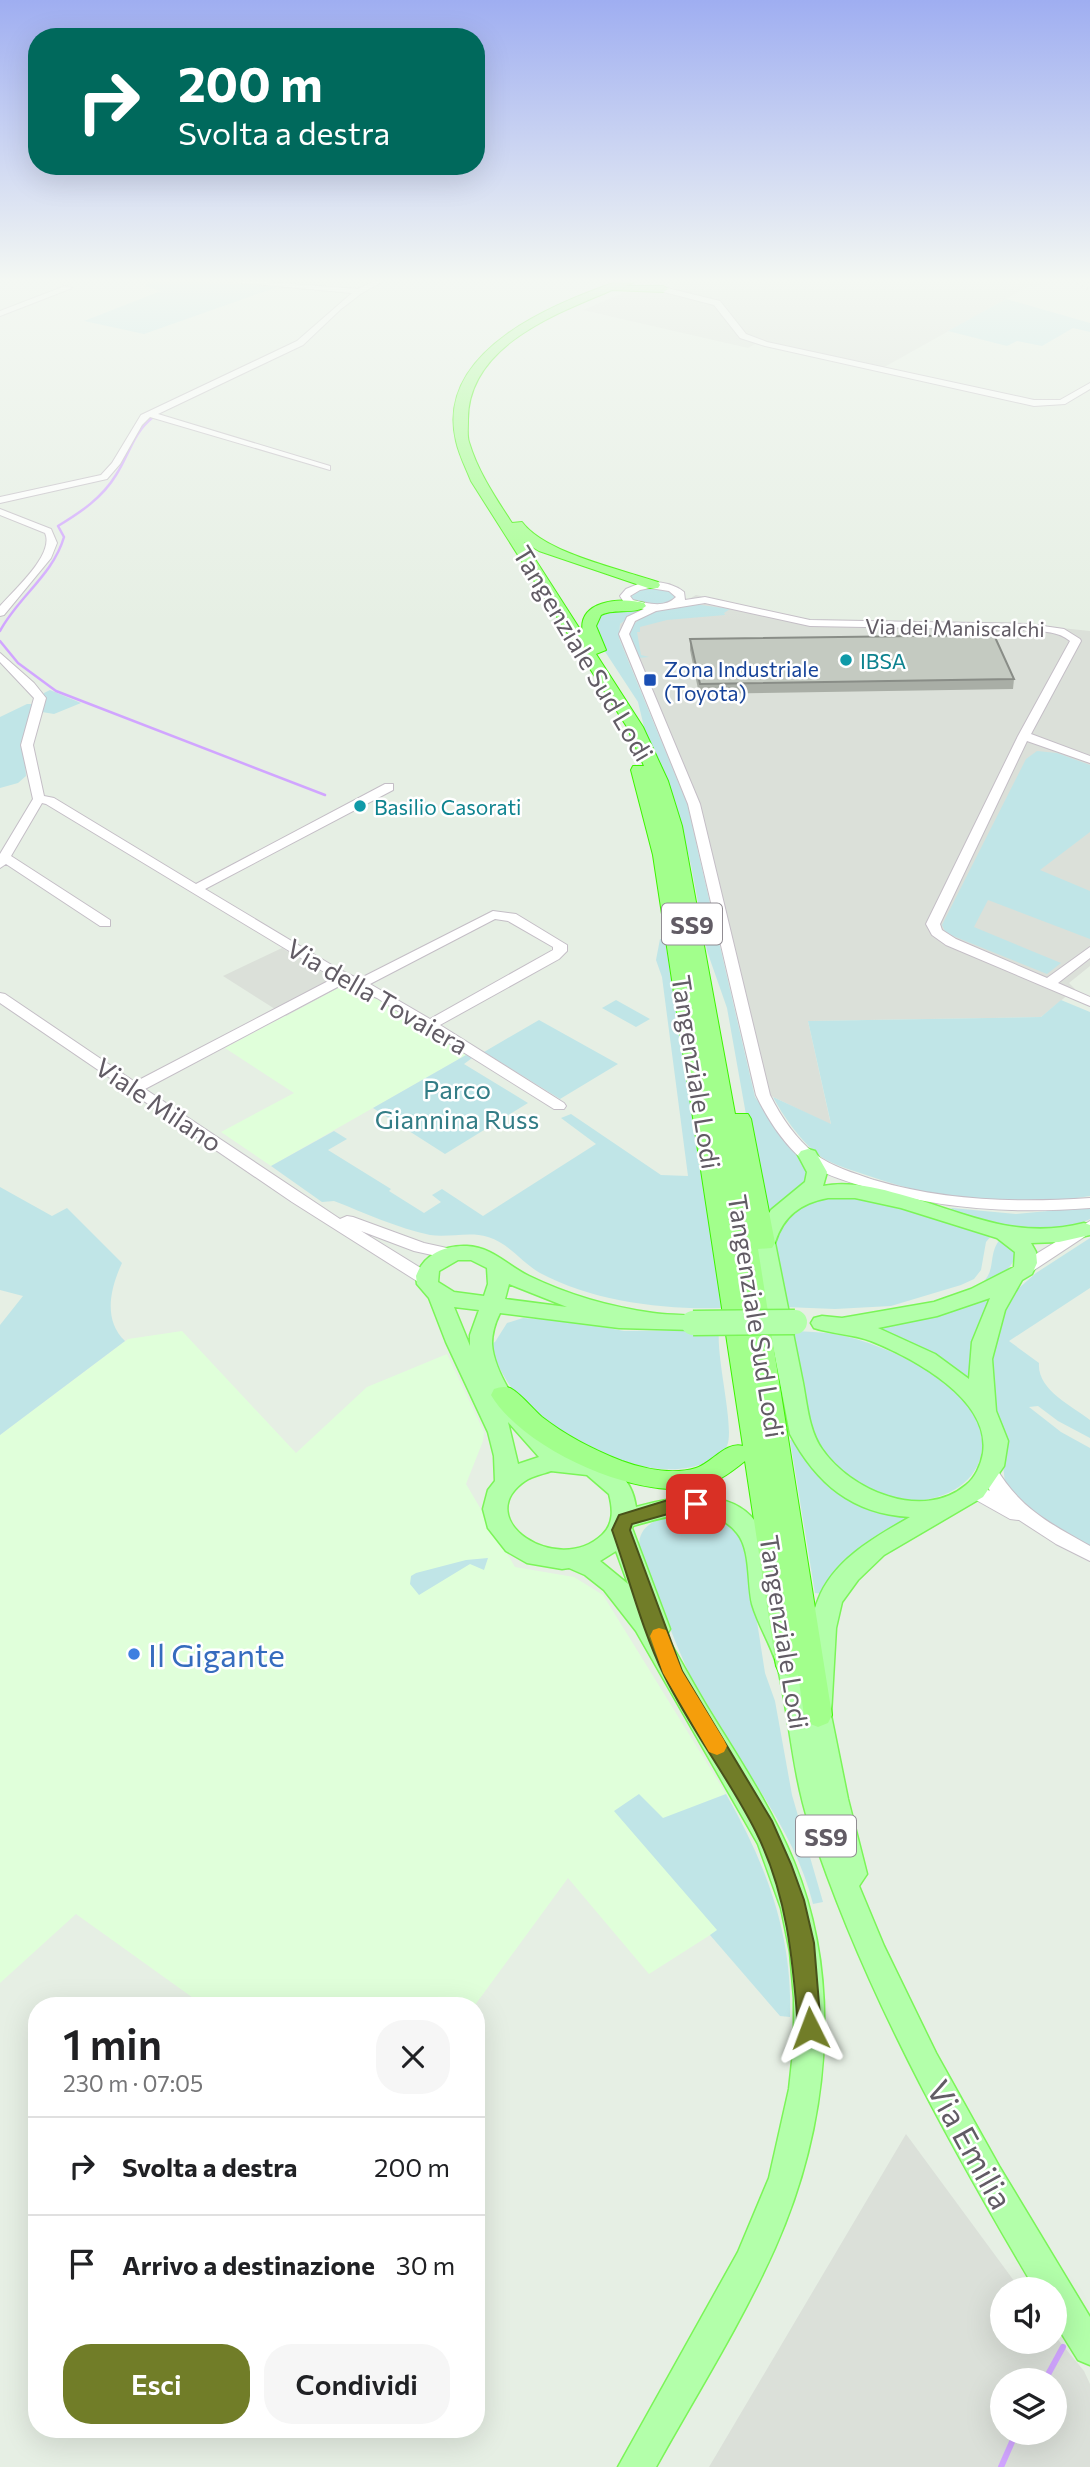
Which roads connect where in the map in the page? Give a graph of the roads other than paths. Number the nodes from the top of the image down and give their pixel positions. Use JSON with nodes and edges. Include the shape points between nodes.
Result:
{"nodes":[{"id":1,"x":191,"y":394,"type":"edge"},
{"id":2,"x":454,"y":394,"type":"edge"},
{"id":3,"x":466,"y":394,"type":"edge"},
{"id":4,"x":994,"y":394,"type":"edge"},
{"id":5,"x":1075,"y":394,"type":"edge"},
{"id":6,"x":149,"y":414,"type":"junction"},
{"id":7,"x":327,"y":468,"type":"dead end"},
{"id":8,"x":478,"y":481,"type":"junction"},
{"id":9,"x":0,"y":500,"type":"edge"},
{"id":10,"x":0,"y":512,"type":"edge"},
{"id":11,"x":653,"y":585,"type":"junction"},
{"id":12,"x":679,"y":592,"type":"junction"},
{"id":13,"x":705,"y":600,"type":"junction"},
{"id":14,"x":675,"y":604,"type":"junction"},
{"id":15,"x":646,"y":607,"type":"junction"},
{"id":16,"x":0,"y":612,"type":"edge"},
{"id":17,"x":0,"y":656,"type":"edge"},
{"id":18,"x":635,"y":727,"type":"junction"},
{"id":19,"x":1024,"y":736,"type":"junction"},
{"id":20,"x":1090,"y":760,"type":"edge"},
{"id":21,"x":390,"y":788,"type":"dead end"},
{"id":22,"x":39,"y":799,"type":"junction"},
{"id":23,"x":2,"y":861,"type":"edge"},
{"id":24,"x":196,"y":888,"type":"junction"},
{"id":25,"x":105,"y":923,"type":"dead end"},
{"id":26,"x":1090,"y":951,"type":"edge"},
{"id":27,"x":344,"y":978,"type":"junction"},
{"id":28,"x":360,"y":984,"type":"junction"},
{"id":29,"x":1048,"y":985,"type":"junction"},
{"id":30,"x":0,"y":997,"type":"edge"},
{"id":31,"x":1090,"y":1002,"type":"edge"},
{"id":32,"x":7,"y":1009,"type":"edge"},
{"id":33,"x":707,"y":1011,"type":"junction"},
{"id":34,"x":430,"y":1025,"type":"junction"},
{"id":35,"x":135,"y":1088,"type":"junction"},
{"id":36,"x":559,"y":1106,"type":"dead end"},
{"id":37,"x":808,"y":1155,"type":"junction"},
{"id":38,"x":799,"y":1198,"type":"junction"},
{"id":39,"x":1090,"y":1202,"type":"edge"},
{"id":40,"x":318,"y":1211,"type":"junction"},
{"id":41,"x":1087,"y":1228,"type":"edge"},
{"id":42,"x":1003,"y":1233,"type":"junction"},
{"id":43,"x":764,"y":1243,"type":"junction"},
{"id":44,"x":450,"y":1254,"type":"junction"},
{"id":45,"x":1020,"y":1271,"type":"junction"},
{"id":46,"x":432,"y":1287,"type":"junction"},
{"id":47,"x":493,"y":1294,"type":"junction"},
{"id":48,"x":670,"y":1323,"type":"junction"},
{"id":49,"x":821,"y":1323,"type":"junction"},
{"id":50,"x":746,"y":1379,"type":"junction"},
{"id":51,"x":503,"y":1395,"type":"junction"},
{"id":52,"x":989,"y":1417,"type":"junction"},
{"id":53,"x":737,"y":1454,"type":"junction"},
{"id":54,"x":566,"y":1462,"type":"junction"},
{"id":55,"x":989,"y":1471,"type":"junction"},
{"id":56,"x":507,"y":1481,"type":"junction"},
{"id":57,"x":613,"y":1481,"type":"junction"},
{"id":58,"x":970,"y":1495,"type":"junction"},
{"id":59,"x":1034,"y":1522,"type":"junction"},
{"id":60,"x":623,"y":1525,"type":"junction"},
{"id":61,"x":1090,"y":1554,"type":"edge"},
{"id":62,"x":574,"y":1559,"type":"junction"},
{"id":63,"x":790,"y":1666,"type":"junction"},
{"id":64,"x":673,"y":1673,"type":"junction"},
{"id":65,"x":818,"y":1715,"type":"junction"},
{"id":66,"x":892,"y":1996,"type":"junction"},
{"id":67,"x":1047,"y":2277,"type":"edge"},
{"id":68,"x":1067,"y":2310,"type":"edge"},
{"id":69,"x":1090,"y":2348,"type":"edge"},
{"id":70,"x":636,"y":2467,"type":"edge"}],
"edges":[{"from":1,"to":6,"type":"street"},
{"from":2,"to":50,"type":"highway","name":"Tangenziale Lodi","number":"SS9","via":[[447,431],[463,476],[611,711],[642,776],[662,855]]},
{"from":3,"to":8,"type":"highway","name":"Tangenziale Sud Lodi","number":"SS9","via":[[459,428],[464,453]]},
{"from":4,"to":5,"type":"street","via":[[1034,403],[1062,402]]},
{"from":6,"to":7,"type":"street"},
{"from":6,"to":9,"type":"street","via":[[135,426],[111,471],[103,477]]},
{"from":8,"to":11,"type":"highway","via":[[498,497],[521,531],[538,545]]},
{"from":8,"to":18,"type":"highway","name":"Tangenziale Sud Lodi","number":"SS9"},
{"from":10,"to":16,"type":"street","via":[[43,527],[53,540],[48,556]]},
{"from":11,"to":12,"type":"street"},
{"from":11,"to":15,"type":"street","via":[[626,593],[629,601]]},
{"from":12,"to":13,"type":"street"},
{"from":12,"to":14,"type":"street","via":[[681,598]]},
{"from":13,"to":14,"type":"street","name":"Via dei Maniscalchi"},
{"from":13,"to":19,"type":"street","name":"Via dei Maniscalchi","via":[[810,623],[1029,627],[1065,632],[1076,641]]},
{"from":14,"to":15,"type":"street","name":"Via dei Maniscalchi"},
{"from":15,"to":18,"type":"highway","via":[[604,609],[592,615],[587,625],[630,700]]},
{"from":15,"to":37,"type":"street","via":[[624,634],[694,804],[764,1096]]},
{"from":17,"to":22,"type":"street","via":[[40,698],[27,745]]},
{"from":18,"to":33,"type":"highway","name":"Tangenziale Sud Lodi","number":"SS9","via":[[673,826]]},
{"from":19,"to":20,"type":"street"},
{"from":19,"to":29,"type":"street","name":"Via dei Maniscalchi","via":[[933,925],[951,942]]},
{"from":21,"to":24,"type":"street"},
{"from":22,"to":23,"type":"street"},
{"from":22,"to":24,"type":"street","name":"Via della Tovaiera","via":[[50,801]]},
{"from":23,"to":25,"type":"street"},
{"from":24,"to":27,"type":"street","name":"Via della Tovaiera"},
{"from":26,"to":29,"type":"street"},
{"from":27,"to":28,"type":"street","name":"Via della Tovaiera"},
{"from":27,"to":35,"type":"street"},
{"from":28,"to":34,"type":"street","name":"Via della Tovaiera"},
{"from":28,"to":34,"type":"street","via":[[493,915],[511,917],[560,945],[554,956]]},
{"from":29,"to":31,"type":"street"},
{"from":30,"to":32,"type":"street","name":"Viale Milano"},
{"from":32,"to":35,"type":"street","name":"Viale Milano"},
{"from":33,"to":43,"type":"highway","via":[[716,1019],[729,1049]]},
{"from":33,"to":65,"type":"highway","name":"Tangenziale Sud Lodi","number":"SS9"},
{"from":34,"to":36,"type":"street","name":"Via della Tovaiera"},
{"from":35,"to":40,"type":"street","name":"Viale Milano"},
{"from":37,"to":38,"type":"main road","via":[[817,1172],[815,1184]]},
{"from":37,"to":39,"type":"street","via":[[869,1183],[952,1204],[1015,1208]]},
{"from":38,"to":42,"type":"main road","via":[[840,1191],[875,1195]]},
{"from":38,"to":43,"type":"main road","via":[[771,1221]]},
{"from":40,"to":44,"type":"street"},
{"from":40,"to":46,"type":"street"},
{"from":41,"to":42,"type":"main road","via":[[1048,1236]]},
{"from":41,"to":45,"type":"street"},
{"from":42,"to":45,"type":"main road","via":[[1026,1253],[1027,1263]]},
{"from":43,"to":58,"type":"main road","via":[[798,1420],[816,1462],[845,1488],[885,1504],[935,1507]]},
{"from":44,"to":46,"type":"main road","via":[[432,1264]]},
{"from":44,"to":47,"type":"main road","via":[[482,1256]]},
{"from":45,"to":49,"type":"main road","via":[[965,1300],[882,1320]]},
{"from":45,"to":52,"type":"main road","via":[[997,1302],[983,1343],[979,1380]]},
{"from":46,"to":47,"type":"main road","via":[[461,1301]]},
{"from":46,"to":56,"type":"main road","via":[[499,1428]]},
{"from":47,"to":48,"type":"main road","via":[[505,1309]]},
{"from":47,"to":48,"type":"main road","via":[[523,1282],[631,1317]]},
{"from":47,"to":51,"type":"main road","via":[[480,1338],[481,1353]]},
{"from":48,"to":49,"type":"main road","bridge":true},
{"from":49,"to":52,"type":"main road","via":[[879,1336],[930,1360],[971,1393]]},
{"from":50,"to":53,"type":"highway","via":[[736,1410]]},
{"from":50,"to":63,"type":"highway","name":"Tangenziale Lodi","number":"SS9"},
{"from":51,"to":53,"type":"highway","via":[[553,1437],[633,1474],[690,1480],[720,1469]]},
{"from":51,"to":54,"type":"main road","via":[[539,1444]]},
{"from":52,"to":55,"type":"main road","via":[[996,1450]]},
{"from":53,"to":57,"type":"highway","via":[[726,1471],[698,1485],[674,1490]]},
{"from":54,"to":56,"type":"main road","via":[[533,1466]]},
{"from":54,"to":57,"type":"main road"},
{"from":55,"to":58,"type":"main road"},
{"from":55,"to":59,"type":"street","via":[[994,1484]]},
{"from":56,"to":62,"type":"main road","via":[[496,1497],[494,1511],[506,1538],[540,1557]]},
{"from":57,"to":60,"type":"main road","via":[[626,1506]]},
{"from":58,"to":59,"type":"street"},
{"from":58,"to":65,"type":"main road","via":[[875,1548],[838,1587],[823,1628]]},
{"from":59,"to":61,"type":"street"},
{"from":60,"to":62,"type":"main road","via":[[602,1548]]},
{"from":60,"to":63,"type":"main road","via":[[668,1507],[696,1504],[723,1510],[747,1527],[763,1598]]},
{"from":60,"to":64,"type":"main road"},
{"from":62,"to":64,"type":"main road","via":[[598,1569],[618,1588]]},
{"from":63,"to":66,"type":"main road","name":"Tangenziale Lodi","number":"SS9","via":[[821,1821],[859,1926]]},
{"from":64,"to":70,"type":"main road","via":[[764,1827],[793,1900],[808,1983],[808,2062],[799,2123],[769,2223],[742,2281]]},
{"from":65,"to":66,"type":"main road","name":"Tangenziale Sud Lodi","number":"SS9","via":[[843,1839]]},
{"from":66,"to":67,"type":"main road","name":"Via Emilia","number":"SS9","via":[[984,2174]]},
{"from":68,"to":69,"type":"main road","name":"Via Emilia","number":"SS9"}]}
